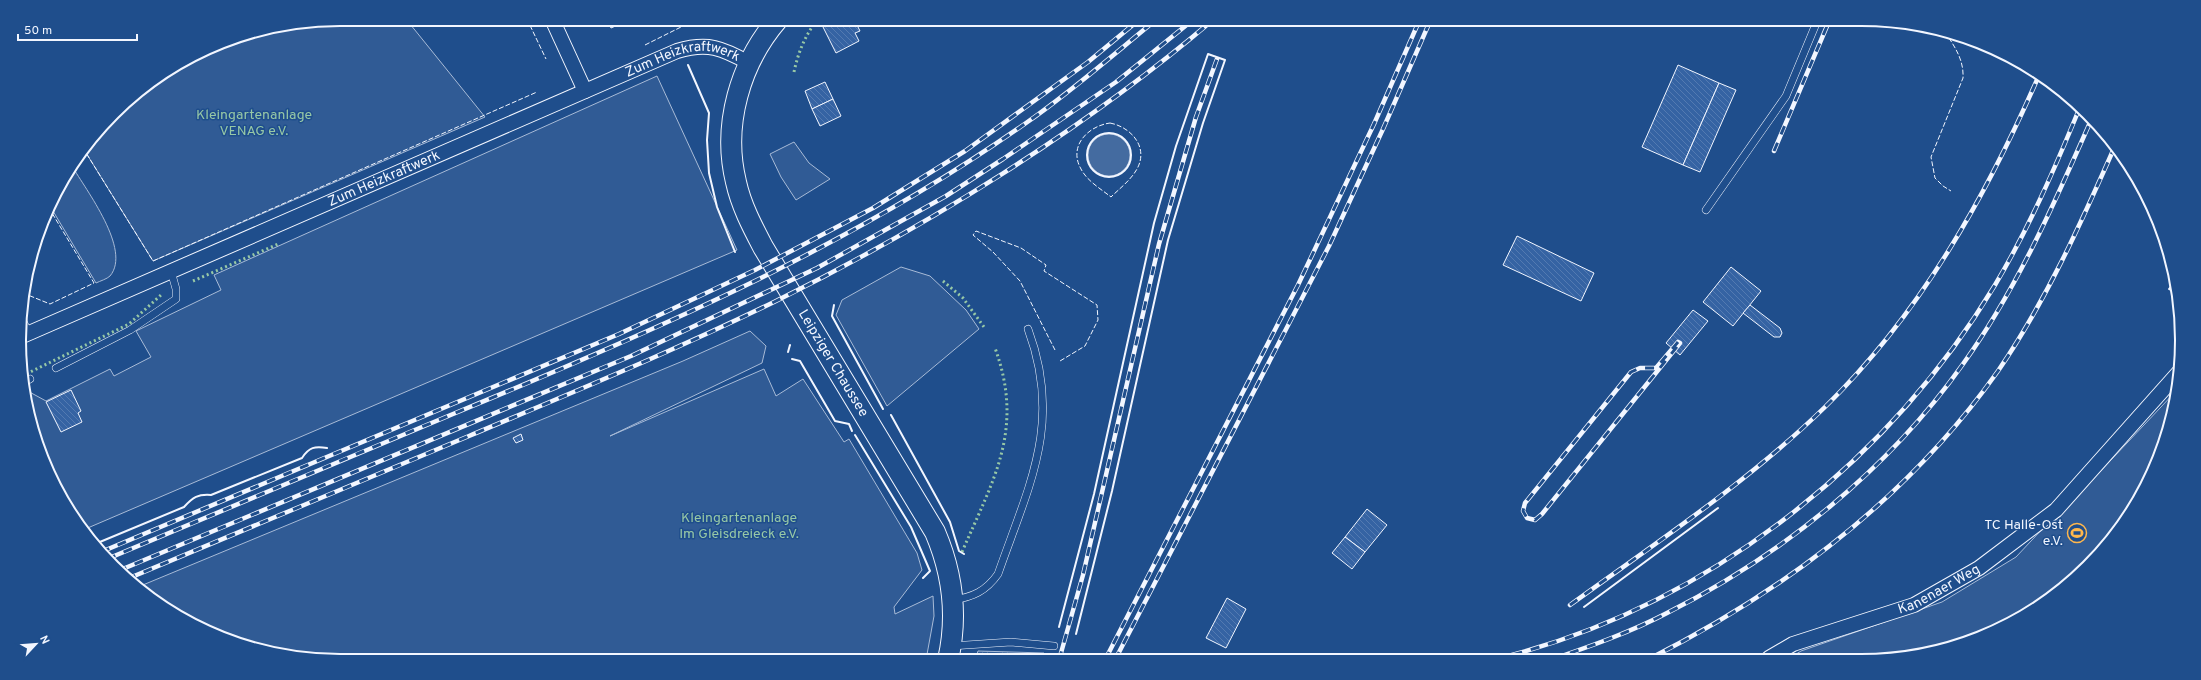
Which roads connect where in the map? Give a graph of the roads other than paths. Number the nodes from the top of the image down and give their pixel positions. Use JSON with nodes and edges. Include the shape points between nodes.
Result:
{"nodes":[{"id":1,"x":555,"y":26,"type":"edge"},
{"id":2,"x":772,"y":26,"type":"edge"},
{"id":3,"x":1815,"y":26,"type":"edge"},
{"id":4,"x":749,"y":63,"type":"junction"},
{"id":5,"x":585,"y":91,"type":"junction"},
{"id":6,"x":1706,"y":210,"type":"dead end"},
{"id":7,"x":171,"y":270,"type":"junction"},
{"id":8,"x":1028,"y":329,"type":"dead end"},
{"id":9,"x":26,"y":334,"type":"edge"},
{"id":10,"x":56,"y":368,"type":"dead end"},
{"id":11,"x":2172,"y":380,"type":"edge"},
{"id":12,"x":953,"y":600,"type":"junction"},
{"id":13,"x":1054,"y":646,"type":"dead end"},
{"id":14,"x":949,"y":653,"type":"edge"},
{"id":15,"x":1777,"y":654,"type":"edge"}],
"edges":[{"from":1,"to":5,"type":"street"},
{"from":2,"to":4,"type":"main road","name":"Leipziger Chaussee"},
{"from":3,"to":6,"type":"lane","via":[[1786,96]]},
{"from":4,"to":5,"type":"street","name":"Zum Heizkraftwerk","via":[[721,49],[693,46]]},
{"from":4,"to":12,"type":"main road","name":"Leipziger Chaussee","via":[[737,94],[731,141],[736,182],[744,208],[763,247],[935,532],[948,566]]},
{"from":5,"to":7,"type":"street","name":"Zum Heizkraftwerk"},
{"from":7,"to":9,"type":"street","name":"Zum Heizkraftwerk"},
{"from":7,"to":10,"type":"lane","via":[[176,299],[130,330]]},
{"from":8,"to":12,"type":"lane","via":[[1041,373],[1044,410],[1033,473],[998,574],[979,593]]},
{"from":11,"to":15,"type":"street","name":"Kanenaer Weg","via":[[2056,510],[1979,568],[1914,605],[1793,644]]},
{"from":12,"to":14,"type":"main road","name":"Leipziger Chaussee"},
{"from":13,"to":14,"type":"lane","via":[[1011,642]]}]}
